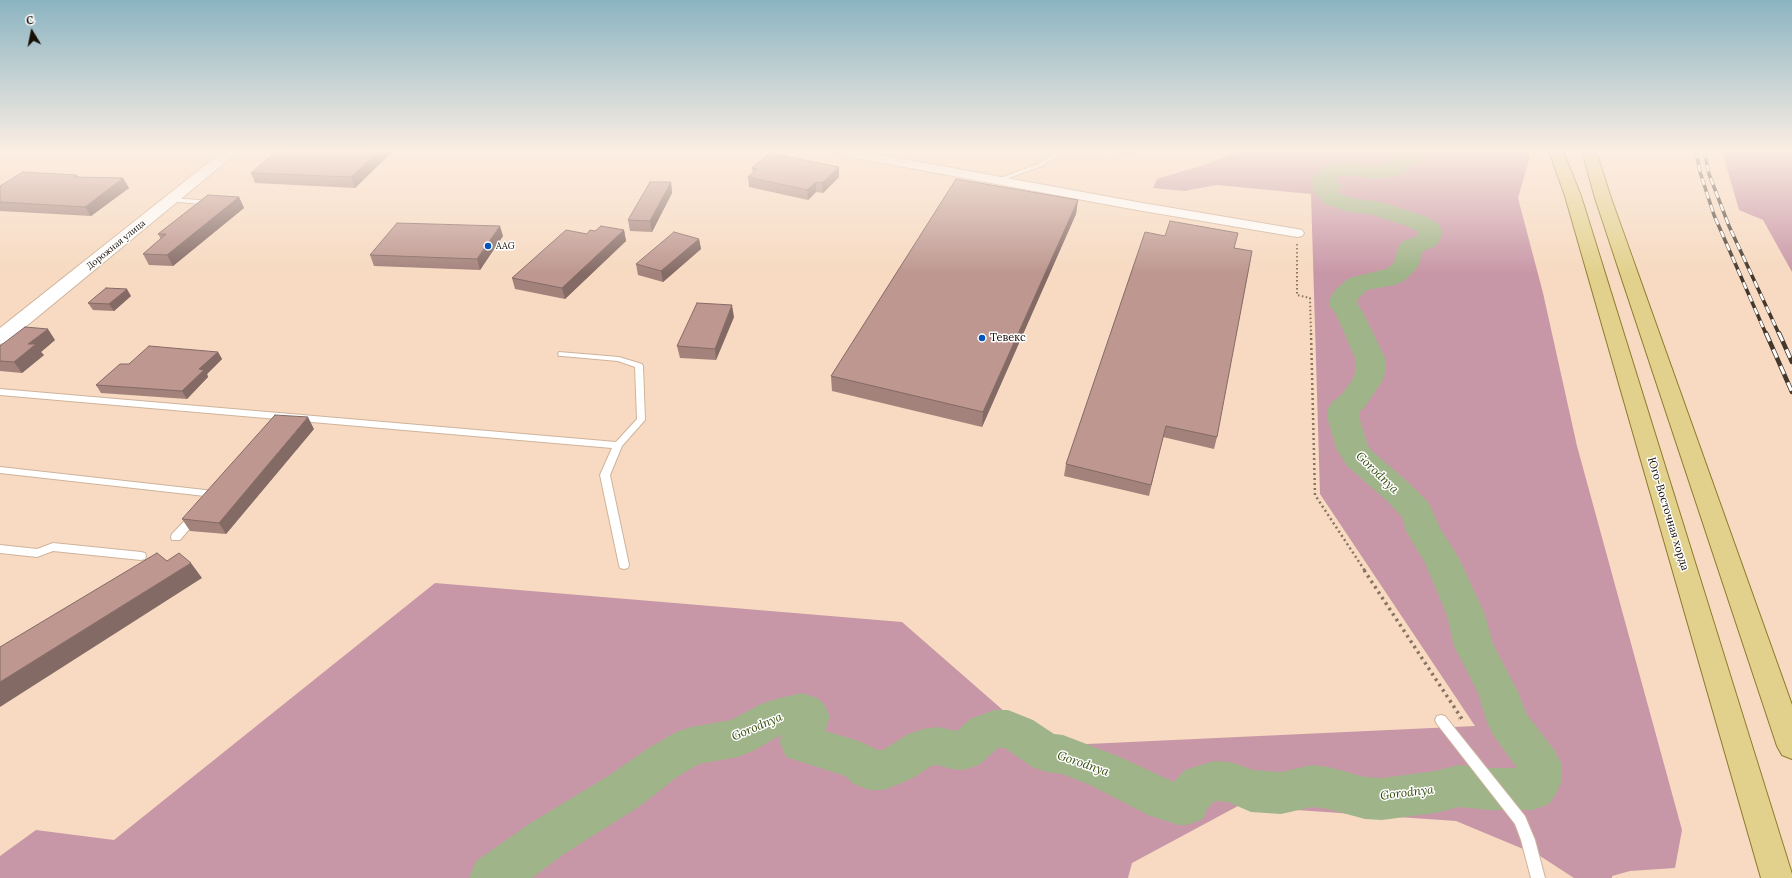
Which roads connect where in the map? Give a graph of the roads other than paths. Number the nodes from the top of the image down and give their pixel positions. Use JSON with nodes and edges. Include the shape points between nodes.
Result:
{"nodes":[{"id":1,"x":181,"y":192,"type":"edge"},
{"id":2,"x":1062,"y":192,"type":"edge"},
{"id":3,"x":1571,"y":192,"type":"edge"},
{"id":4,"x":1601,"y":192,"type":"edge"},
{"id":5,"x":171,"y":200,"type":"junction"},
{"id":6,"x":217,"y":203,"type":"edge"},
{"id":7,"x":1297,"y":233,"type":"road end"},
{"id":8,"x":0,"y":338,"type":"edge"},
{"id":9,"x":562,"y":354,"type":"dead end"},
{"id":10,"x":0,"y":392,"type":"edge"},
{"id":11,"x":284,"y":416,"type":"junction"},
{"id":12,"x":274,"y":427,"type":"edge"},
{"id":13,"x":618,"y":445,"type":"junction"},
{"id":14,"x":0,"y":470,"type":"edge"},
{"id":15,"x":176,"y":537,"type":"dead end"},
{"id":16,"x":0,"y":549,"type":"edge"},
{"id":17,"x":141,"y":556,"type":"dead end"},
{"id":18,"x":624,"y":565,"type":"dead end"},
{"id":19,"x":1441,"y":720,"type":"road end"},
{"id":20,"x":1792,"y":746,"type":"edge"},
{"id":21,"x":1754,"y":804,"type":"junction"},
{"id":22,"x":1538,"y":878,"type":"edge"},
{"id":23,"x":1761,"y":878,"type":"edge"},
{"id":24,"x":1777,"y":878,"type":"edge"}],
"edges":[{"from":1,"to":5,"type":"main road","name":"Дорожная улица"},
{"from":2,"to":7,"type":"street"},
{"from":3,"to":21,"type":"main road","name":"Юго-Восточная хорда"},
{"from":4,"to":20,"type":"main road"},
{"from":5,"to":6,"type":"lane"},
{"from":5,"to":8,"type":"main road","name":"Дорожная улица"},
{"from":9,"to":13,"type":"lane","via":[[619,359],[639,366],[641,420]]},
{"from":10,"to":11,"type":"lane"},
{"from":11,"to":12,"type":"lane"},
{"from":11,"to":13,"type":"lane"},
{"from":13,"to":18,"type":"lane","via":[[606,475]]},
{"from":14,"to":15,"type":"lane","via":[[217,491]]},
{"from":16,"to":17,"type":"lane","via":[[37,553],[53,548]]},
{"from":19,"to":22,"type":"lane","via":[[1520,820]]},
{"from":21,"to":23,"type":"main road"},
{"from":21,"to":24,"type":"main road","name":"Юго-Восточная хорда"}]}
